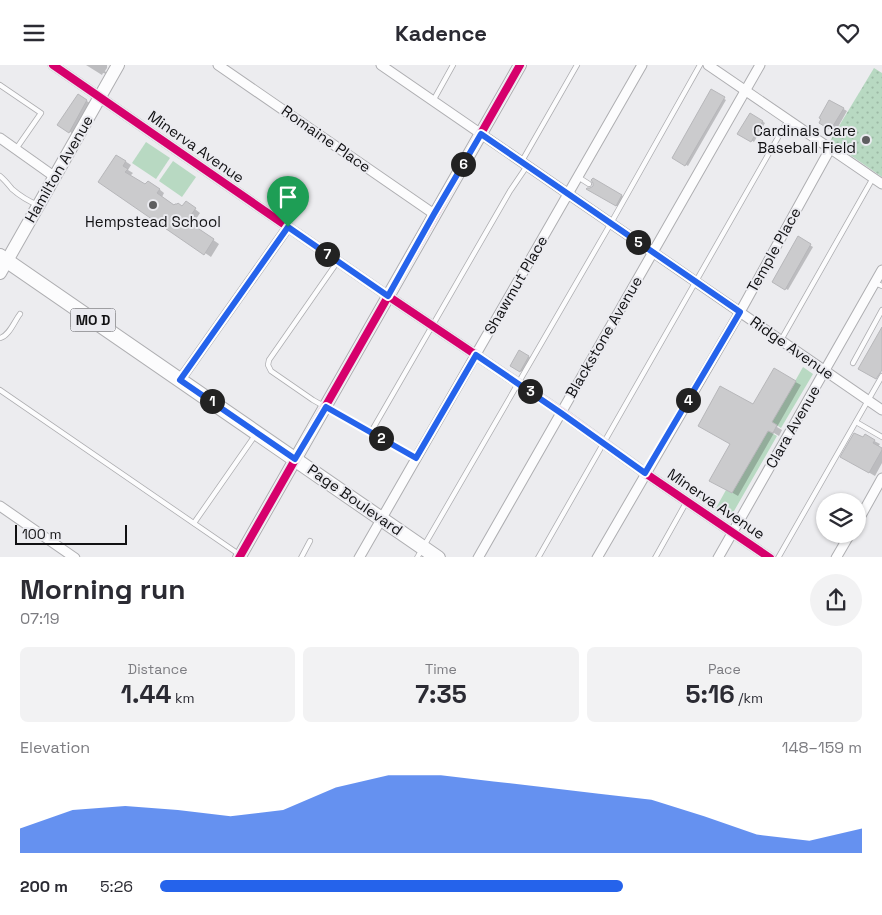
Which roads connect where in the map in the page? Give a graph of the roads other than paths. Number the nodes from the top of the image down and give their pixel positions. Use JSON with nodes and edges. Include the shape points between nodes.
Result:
{"nodes":[{"id":1,"x":53,"y":65,"type":"edge"},
{"id":2,"x":118,"y":65,"type":"edge"},
{"id":3,"x":218,"y":65,"type":"edge"},
{"id":4,"x":453,"y":65,"type":"edge"},
{"id":5,"x":520,"y":65,"type":"edge"},
{"id":6,"x":577,"y":65,"type":"edge"},
{"id":7,"x":642,"y":65,"type":"edge"},
{"id":8,"x":700,"y":65,"type":"edge"},
{"id":9,"x":708,"y":65,"type":"edge"},
{"id":10,"x":760,"y":65,"type":"edge"},
{"id":11,"x":383,"y":66,"type":"edge"},
{"id":12,"x":0,"y":85,"type":"edge"},
{"id":13,"x":745,"y":91,"type":"junction"},
{"id":14,"x":100,"y":97,"type":"junction"},
{"id":15,"x":433,"y":101,"type":"junction"},
{"id":16,"x":788,"y":120,"type":"junction"},
{"id":17,"x":481,"y":134,"type":"junction"},
{"id":18,"x":0,"y":138,"type":"edge"},
{"id":19,"x":16,"y":149,"type":"junction"},
{"id":20,"x":830,"y":149,"type":"junction"},
{"id":21,"x":524,"y":164,"type":"junction"},
{"id":22,"x":0,"y":176,"type":"edge"},
{"id":23,"x":55,"y":177,"type":"junction"},
{"id":24,"x":578,"y":177,"type":"junction"},
{"id":25,"x":873,"y":178,"type":"junction"},
{"id":26,"x":589,"y":184,"type":"dead end"},
{"id":27,"x":882,"y":184,"type":"edge"},
{"id":28,"x":568,"y":194,"type":"junction"},
{"id":29,"x":38,"y":206,"type":"junction"},
{"id":30,"x":434,"y":214,"type":"junction"},
{"id":31,"x":610,"y":223,"type":"junction"},
{"id":32,"x":288,"y":227,"type":"junction"},
{"id":33,"x":653,"y":253,"type":"junction"},
{"id":34,"x":338,"y":261,"type":"junction"},
{"id":35,"x":2,"y":263,"type":"edge"},
{"id":36,"x":882,"y":270,"type":"edge"},
{"id":37,"x":695,"y":281,"type":"junction"},
{"id":38,"x":878,"y":284,"type":"edge"},
{"id":39,"x":388,"y":296,"type":"junction"},
{"id":40,"x":882,"y":310,"type":"edge"},
{"id":41,"x":740,"y":312,"type":"junction"},
{"id":42,"x":20,"y":314,"type":"dead end"},
{"id":43,"x":433,"y":326,"type":"junction"},
{"id":44,"x":0,"y":338,"type":"edge"},
{"id":45,"x":780,"y":340,"type":"junction"},
{"id":46,"x":476,"y":355,"type":"junction"},
{"id":47,"x":853,"y":363,"type":"dead end"},
{"id":48,"x":825,"y":371,"type":"junction"},
{"id":49,"x":882,"y":376,"type":"edge"},
{"id":50,"x":180,"y":380,"type":"junction"},
{"id":51,"x":518,"y":383,"type":"junction"},
{"id":52,"x":0,"y":390,"type":"edge"},
{"id":53,"x":868,"y":401,"type":"junction"},
{"id":54,"x":326,"y":407,"type":"junction"},
{"id":55,"x":882,"y":410,"type":"edge"},
{"id":56,"x":561,"y":413,"type":"junction"},
{"id":57,"x":856,"y":422,"type":"junction"},
{"id":58,"x":371,"y":432,"type":"junction"},
{"id":59,"x":257,"y":433,"type":"junction"},
{"id":60,"x":882,"y":437,"type":"edge"},
{"id":61,"x":603,"y":443,"type":"junction"},
{"id":62,"x":416,"y":458,"type":"junction"},
{"id":63,"x":295,"y":459,"type":"junction"},
{"id":64,"x":645,"y":473,"type":"junction"},
{"id":65,"x":882,"y":478,"type":"edge"},
{"id":66,"x":687,"y":501,"type":"junction"},
{"id":67,"x":0,"y":506,"type":"edge"},
{"id":68,"x":866,"y":507,"type":"edge"},
{"id":69,"x":382,"y":519,"type":"junction"},
{"id":70,"x":194,"y":523,"type":"junction"},
{"id":71,"x":733,"y":532,"type":"junction"},
{"id":72,"x":310,"y":541,"type":"dead end"},
{"id":73,"x":845,"y":543,"type":"edge"},
{"id":74,"x":420,"y":552,"type":"edge"},
{"id":75,"x":239,"y":556,"type":"edge"},
{"id":76,"x":75,"y":557,"type":"edge"},
{"id":77,"x":301,"y":557,"type":"edge"},
{"id":78,"x":359,"y":557,"type":"edge"},
{"id":79,"x":438,"y":557,"type":"edge"},
{"id":80,"x":478,"y":557,"type":"edge"},
{"id":81,"x":538,"y":557,"type":"edge"},
{"id":82,"x":597,"y":557,"type":"edge"},
{"id":83,"x":655,"y":557,"type":"edge"},
{"id":84,"x":718,"y":557,"type":"edge"},
{"id":85,"x":770,"y":557,"type":"edge"},
{"id":86,"x":778,"y":557,"type":"edge"},
{"id":87,"x":836,"y":557,"type":"edge"}],
"edges":[{"from":1,"to":14,"type":"street","name":"Minerva Avenue"},
{"from":2,"to":14,"type":"main road","name":"Hamilton Avenue"},
{"from":3,"to":30,"type":"street","name":"Romaine Place"},
{"from":4,"to":15,"type":"lane"},
{"from":5,"to":17,"type":"main road"},
{"from":6,"to":21,"type":"lane"},
{"from":7,"to":24,"type":"street","name":"Shawmut Place"},
{"from":8,"to":31,"type":"lane"},
{"from":9,"to":13,"type":"street"},
{"from":10,"to":13,"type":"street","name":"Blackstone Avenue"},
{"from":11,"to":15,"type":"street","name":"Ridge Avenue"},
{"from":12,"to":19,"type":"lane","via":[[41,113]]},
{"from":13,"to":16,"type":"street"},
{"from":13,"to":33,"type":"street","name":"Blackstone Avenue"},
{"from":14,"to":23,"type":"main road","name":"Hamilton Avenue"},
{"from":14,"to":32,"type":"street","name":"Minerva Avenue"},
{"from":15,"to":17,"type":"street","name":"Ridge Avenue"},
{"from":16,"to":20,"type":"street"},
{"from":16,"to":37,"type":"lane"},
{"from":17,"to":21,"type":"street","name":"Ridge Avenue"},
{"from":17,"to":30,"type":"main road"},
{"from":18,"to":19,"type":"street"},
{"from":19,"to":23,"type":"street"},
{"from":20,"to":25,"type":"street"},
{"from":20,"to":41,"type":"street","name":"Temple Place"},
{"from":21,"to":28,"type":"street","name":"Ridge Avenue"},
{"from":21,"to":43,"type":"lane"},
{"from":22,"to":29,"type":"lane","via":[[13,190]]},
{"from":23,"to":29,"type":"main road","name":"Hamilton Avenue"},
{"from":24,"to":26,"type":"lane"},
{"from":24,"to":28,"type":"street","name":"Shawmut Place"},
{"from":25,"to":27,"type":"street"},
{"from":25,"to":45,"type":"lane"},
{"from":28,"to":31,"type":"street","name":"Ridge Avenue"},
{"from":28,"to":46,"type":"street","name":"Shawmut Place"},
{"from":29,"to":35,"type":"main road","name":"Hamilton Avenue"},
{"from":30,"to":39,"type":"main road"},
{"from":31,"to":33,"type":"street","name":"Ridge Avenue"},
{"from":31,"to":51,"type":"lane"},
{"from":32,"to":34,"type":"street","name":"Minerva Avenue"},
{"from":32,"to":50,"type":"street"},
{"from":33,"to":37,"type":"street","name":"Ridge Avenue"},
{"from":33,"to":56,"type":"street","name":"Blackstone Avenue"},
{"from":34,"to":39,"type":"street","name":"Minerva Avenue"},
{"from":34,"to":54,"type":"lane","via":[[269,359],[268,365],[271,371]]},
{"from":35,"to":50,"type":"main road","name":"Page Boulevard","number":"MO D"},
{"from":36,"to":38,"type":"street","name":"Clara Avenue"},
{"from":37,"to":41,"type":"street","name":"Ridge Avenue"},
{"from":37,"to":61,"type":"lane"},
{"from":38,"to":48,"type":"street","name":"Clara Avenue"},
{"from":39,"to":43,"type":"street","name":"Minerva Avenue"},
{"from":39,"to":54,"type":"main road"},
{"from":40,"to":47,"type":"lane"},
{"from":41,"to":45,"type":"street","name":"Ridge Avenue"},
{"from":41,"to":64,"type":"street","name":"Temple Place"},
{"from":42,"to":44,"type":"lane","via":[[8,334]]},
{"from":43,"to":46,"type":"street","name":"Minerva Avenue"},
{"from":43,"to":58,"type":"lane"},
{"from":45,"to":48,"type":"street","name":"Ridge Avenue"},
{"from":46,"to":51,"type":"street","name":"Minerva Avenue"},
{"from":46,"to":62,"type":"street","name":"Shawmut Place"},
{"from":48,"to":53,"type":"street","name":"Ridge Avenue"},
{"from":48,"to":71,"type":"street","name":"Clara Avenue"},
{"from":49,"to":53,"type":"lane"},
{"from":50,"to":59,"type":"main road","name":"Page Boulevard","number":"MO D"},
{"from":51,"to":56,"type":"street","name":"Minerva Avenue"},
{"from":51,"to":74,"type":"lane"},
{"from":52,"to":70,"type":"lane"},
{"from":53,"to":55,"type":"street","name":"Ridge Avenue"},
{"from":53,"to":57,"type":"lane"},
{"from":54,"to":58,"type":"lane"},
{"from":54,"to":63,"type":"main road"},
{"from":56,"to":61,"type":"street","name":"Minerva Avenue"},
{"from":56,"to":80,"type":"street","name":"Blackstone Avenue"},
{"from":57,"to":60,"type":"lane"},
{"from":57,"to":86,"type":"lane"},
{"from":58,"to":62,"type":"lane"},
{"from":59,"to":63,"type":"main road","name":"Page Boulevard","number":"MO D"},
{"from":59,"to":70,"type":"lane"},
{"from":61,"to":64,"type":"street","name":"Minerva Avenue"},
{"from":61,"to":81,"type":"lane"},
{"from":62,"to":69,"type":"street","name":"Shawmut Place"},
{"from":63,"to":69,"type":"main road","name":"Page Boulevard","number":"MO D"},
{"from":63,"to":75,"type":"main road"},
{"from":64,"to":66,"type":"street","name":"Minerva Avenue"},
{"from":64,"to":82,"type":"street","name":"Temple Place"},
{"from":65,"to":68,"type":"street"},
{"from":66,"to":71,"type":"street","name":"Minerva Avenue"},
{"from":66,"to":83,"type":"lane"},
{"from":67,"to":76,"type":"street"},
{"from":69,"to":74,"type":"main road","name":"Page Boulevard","number":"MO D"},
{"from":69,"to":78,"type":"street","name":"Shawmut Place"},
{"from":70,"to":75,"type":"lane"},
{"from":71,"to":84,"type":"street","name":"Clara Avenue"},
{"from":71,"to":85,"type":"street","name":"Minerva Avenue"},
{"from":72,"to":77,"type":"lane"},
{"from":73,"to":87,"type":"street"},
{"from":74,"to":79,"type":"main road","name":"Page Boulevard","number":"MO D"}]}
